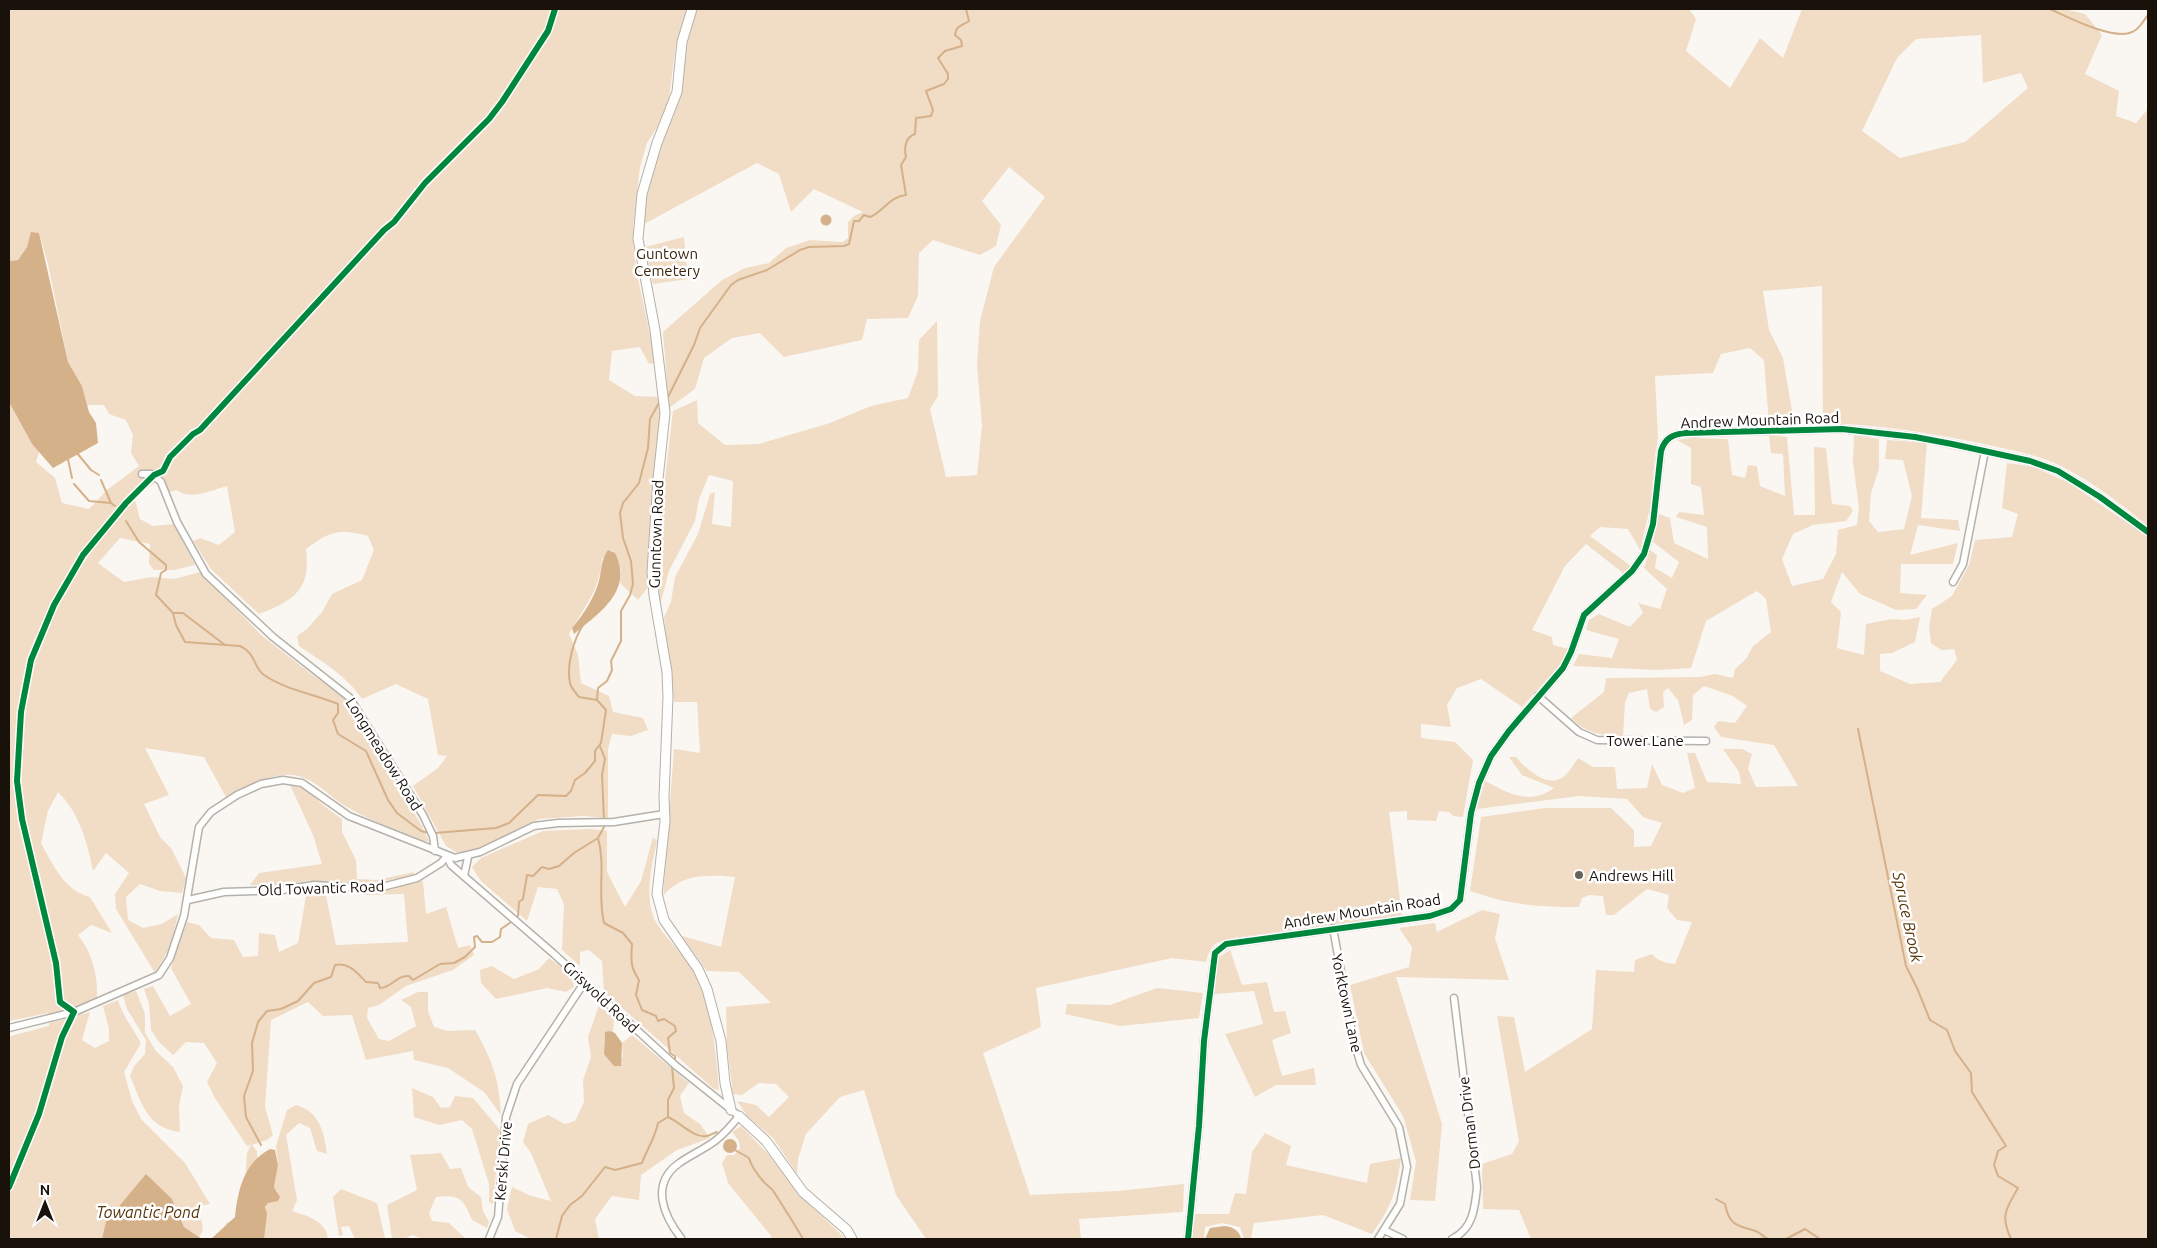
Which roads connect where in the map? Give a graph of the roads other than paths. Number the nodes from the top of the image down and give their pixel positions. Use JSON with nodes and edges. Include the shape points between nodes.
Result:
{"nodes":[{"id":1,"x":692,"y":9,"type":"edge"},
{"id":2,"x":1985,"y":451,"type":"junction"},
{"id":3,"x":142,"y":474,"type":"dead end"},
{"id":4,"x":2148,"y":532,"type":"edge"},
{"id":5,"x":1953,"y":582,"type":"dead end"},
{"id":6,"x":1538,"y":696,"type":"junction"},
{"id":7,"x":1706,"y":741,"type":"dead end"},
{"id":8,"x":664,"y":814,"type":"junction"},
{"id":9,"x":435,"y":851,"type":"junction"},
{"id":10,"x":447,"y":856,"type":"junction"},
{"id":11,"x":468,"y":857,"type":"junction"},
{"id":12,"x":464,"y":876,"type":"junction"},
{"id":13,"x":188,"y":900,"type":"junction"},
{"id":14,"x":1332,"y":928,"type":"junction"},
{"id":15,"x":584,"y":983,"type":"junction"},
{"id":16,"x":1454,"y":998,"type":"dead end"},
{"id":17,"x":9,"y":1028,"type":"edge"},
{"id":18,"x":731,"y":1110,"type":"junction"},
{"id":19,"x":740,"y":1116,"type":"junction"},
{"id":20,"x":1384,"y":1230,"type":"junction"},
{"id":21,"x":681,"y":1238,"type":"edge"},
{"id":22,"x":489,"y":1239,"type":"edge"},
{"id":23,"x":852,"y":1239,"type":"edge"},
{"id":24,"x":1188,"y":1239,"type":"edge"},
{"id":25,"x":1378,"y":1239,"type":"edge"},
{"id":26,"x":1403,"y":1239,"type":"edge"},
{"id":27,"x":1452,"y":1239,"type":"edge"}],
"edges":[{"from":1,"to":8,"type":"street","name":"Gunntown Road","via":[[682,42],[677,92],[642,194],[638,239],[664,395],[652,572],[667,678]]},
{"from":2,"to":4,"type":"street","name":"Andrew Mountain Road","via":[[2058,471]]},
{"from":2,"to":5,"type":"street","via":[[1962,564]]},
{"from":2,"to":6,"type":"street","name":"Andrew Mountain Road","via":[[1915,437],[1842,429],[1686,433],[1670,437],[1661,451],[1653,524],[1644,554],[1632,571],[1584,615],[1566,663]]},
{"from":3,"to":9,"type":"street","name":"Longmeadow Road","via":[[152,474],[162,482],[177,522],[206,574],[272,637],[349,697],[419,808],[433,836]]},
{"from":6,"to":7,"type":"street","name":"Tower Lane","via":[[1579,732],[1597,740]]},
{"from":6,"to":14,"type":"street","name":"Andrew Mountain Road","via":[[1501,741],[1484,771],[1471,813],[1462,891],[1457,904],[1446,912],[1430,916]]},
{"from":8,"to":11,"type":"street","via":[[614,822],[534,826]]},
{"from":8,"to":18,"type":"street","name":"Gunntown Road","via":[[658,905],[664,920],[704,981],[721,1041]]},
{"from":9,"to":10,"type":"street"},
{"from":9,"to":13,"type":"street","via":[[349,816],[302,783],[273,781],[237,795],[204,820],[196,839]]},
{"from":10,"to":11,"type":"street"},
{"from":10,"to":12,"type":"street","name":"Griswold Road","via":[[451,865]]},
{"from":10,"to":13,"type":"street","name":"Old Towantic Road","via":[[417,878],[382,886],[314,885],[283,890],[224,892]]},
{"from":11,"to":12,"type":"street"},
{"from":12,"to":15,"type":"street","name":"Griswold Road"},
{"from":13,"to":17,"type":"street","via":[[173,952],[158,975],[74,1012]]},
{"from":14,"to":20,"type":"street","name":"Yorktown Lane","via":[[1352,1038],[1361,1064],[1399,1127],[1407,1167],[1400,1204]]},
{"from":14,"to":24,"type":"street","name":"Andrew Mountain Road","via":[[1226,944],[1215,953],[1204,1041]]},
{"from":15,"to":18,"type":"street","name":"Griswold Road"},
{"from":15,"to":22,"type":"street","name":"Kerski Drive","via":[[517,1084],[506,1118],[498,1217]]},
{"from":16,"to":27,"type":"street","name":"Dorman Drive","via":[[1476,1187],[1475,1213],[1461,1234]]},
{"from":18,"to":19,"type":"street","name":"Griswold Road"},
{"from":19,"to":21,"type":"street","via":[[714,1141],[678,1164],[666,1177],[662,1187],[662,1208]]},
{"from":19,"to":23,"type":"street","via":[[766,1141],[802,1192],[847,1230]]},
{"from":20,"to":25,"type":"street","name":"Yorktown Lane"},
{"from":20,"to":26,"type":"street"}]}
